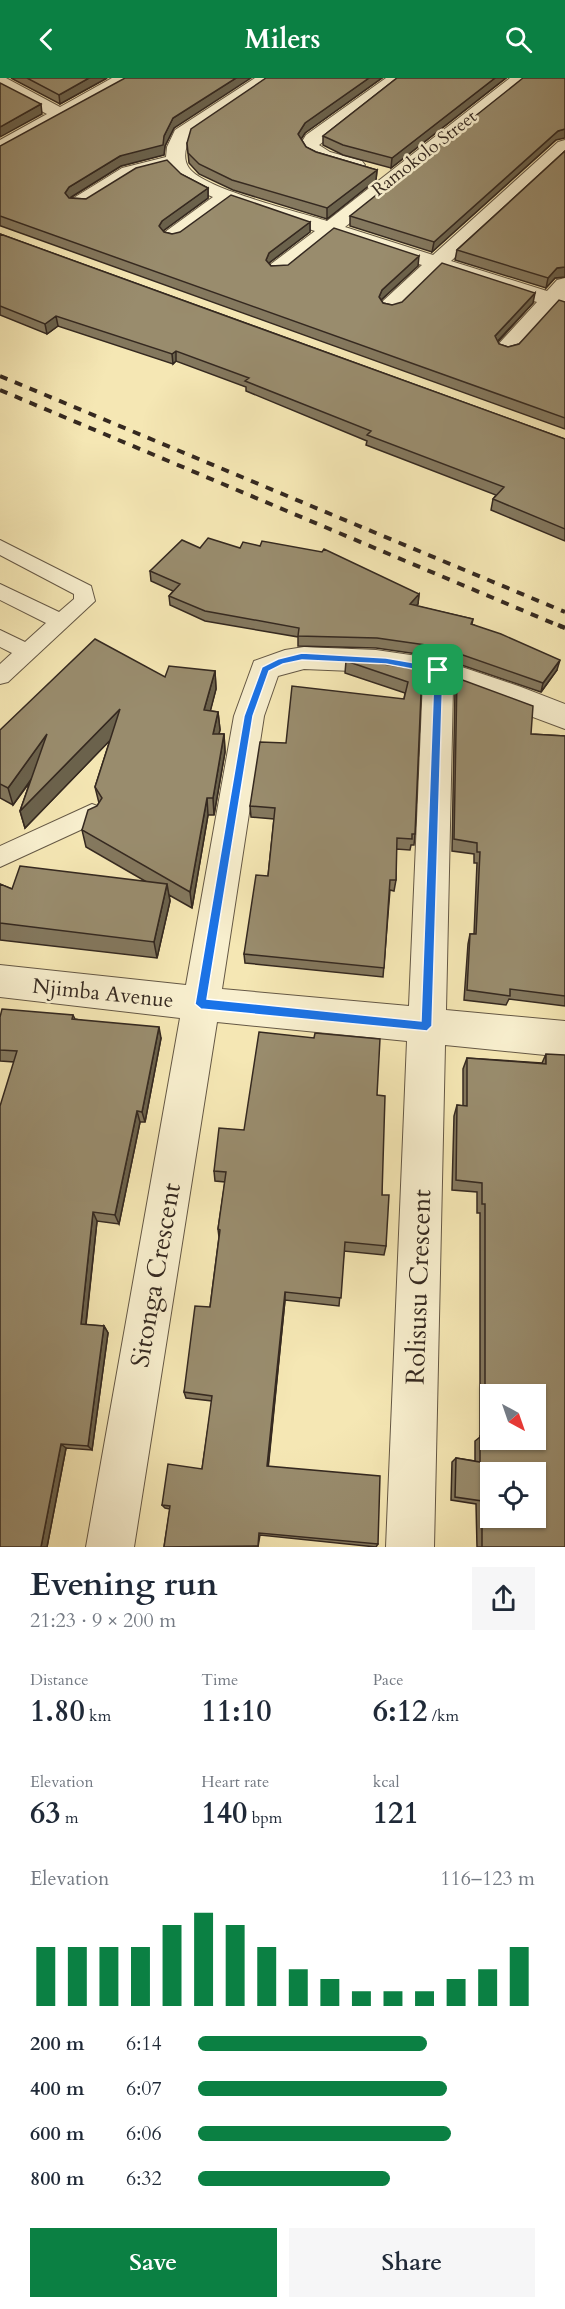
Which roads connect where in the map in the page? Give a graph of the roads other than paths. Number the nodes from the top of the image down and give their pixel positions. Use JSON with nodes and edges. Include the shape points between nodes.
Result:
{"nodes":[{"id":1,"x":124,"y":78,"type":"edge"},
{"id":2,"x":267,"y":78,"type":"edge"},
{"id":3,"x":397,"y":78,"type":"edge"},
{"id":4,"x":521,"y":78,"type":"edge"},
{"id":5,"x":0,"y":81,"type":"edge"},
{"id":6,"x":60,"y":114,"type":"junction"},
{"id":7,"x":565,"y":146,"type":"edge"},
{"id":8,"x":0,"y":148,"type":"edge"},
{"id":9,"x":175,"y":160,"type":"junction"},
{"id":10,"x":394,"y":177,"type":"junction"},
{"id":11,"x":228,"y":196,"type":"junction"},
{"id":12,"x":79,"y":203,"type":"edge"},
{"id":13,"x":328,"y":229,"type":"junction"},
{"id":14,"x":172,"y":236,"type":"edge"},
{"id":15,"x":436,"y":263,"type":"junction"},
{"id":16,"x":279,"y":269,"type":"edge"},
{"id":17,"x":560,"y":296,"type":"edge"},
{"id":18,"x":392,"y":306,"type":"edge"},
{"id":19,"x":507,"y":348,"type":"edge"},
{"id":20,"x":0,"y":547,"type":"edge"},
{"id":21,"x":0,"y":591,"type":"edge"},
{"id":22,"x":62,"y":622,"type":"junction"},
{"id":23,"x":0,"y":638,"type":"edge"},
{"id":24,"x":27,"y":652,"type":"junction"},
{"id":25,"x":438,"y":670,"type":"junction"},
{"id":26,"x":0,"y":676,"type":"edge"},
{"id":27,"x":565,"y":717,"type":"edge"},
{"id":28,"x":92,"y":814,"type":"edge"},
{"id":29,"x":0,"y":857,"type":"edge"},
{"id":30,"x":0,"y":981,"type":"edge"},
{"id":31,"x":201,"y":1004,"type":"junction"},
{"id":32,"x":427,"y":1026,"type":"junction"},
{"id":33,"x":565,"y":1039,"type":"edge"},
{"id":34,"x":110,"y":1547,"type":"edge"},
{"id":35,"x":410,"y":1547,"type":"edge"}],
"edges":[{"from":1,"to":6,"type":"street"},
{"from":2,"to":9,"type":"street","via":[[182,134],[174,147]]},
{"from":3,"to":10,"type":"street","via":[[309,145],[325,157]]},
{"from":4,"to":10,"type":"street","name":"Ramokolo Street"},
{"from":5,"to":6,"type":"street"},
{"from":6,"to":8,"type":"street"},
{"from":7,"to":15,"type":"street"},
{"from":9,"to":11,"type":"street","via":[[182,173],[194,182]]},
{"from":9,"to":12,"type":"street","via":[[129,172]]},
{"from":10,"to":13,"type":"street","name":"Ramokolo Street"},
{"from":11,"to":13,"type":"street"},
{"from":11,"to":14,"type":"street"},
{"from":13,"to":15,"type":"street"},
{"from":13,"to":16,"type":"street","name":"Ramokolo Street"},
{"from":15,"to":17,"type":"street"},
{"from":15,"to":18,"type":"street"},
{"from":17,"to":19,"type":"street"},
{"from":20,"to":22,"type":"lane","via":[[84,591],[85,601]]},
{"from":21,"to":22,"type":"lane"},
{"from":22,"to":24,"type":"lane"},
{"from":23,"to":24,"type":"lane"},
{"from":24,"to":26,"type":"lane"},
{"from":25,"to":27,"type":"street"},
{"from":25,"to":31,"type":"street","name":"Sitonga Crescent","via":[[386,661],[302,657],[265,669],[249,716]]},
{"from":25,"to":32,"type":"street","name":"Rolisusu Crescent"},
{"from":28,"to":29,"type":"lane"},
{"from":30,"to":31,"type":"street","name":"Njimba Avenue"},
{"from":31,"to":32,"type":"street","name":"Njimba Avenue"},
{"from":31,"to":34,"type":"street","name":"Sitonga Crescent"},
{"from":32,"to":33,"type":"street","name":"Njimba Avenue"},
{"from":32,"to":35,"type":"street","name":"Rolisusu Crescent"}]}
